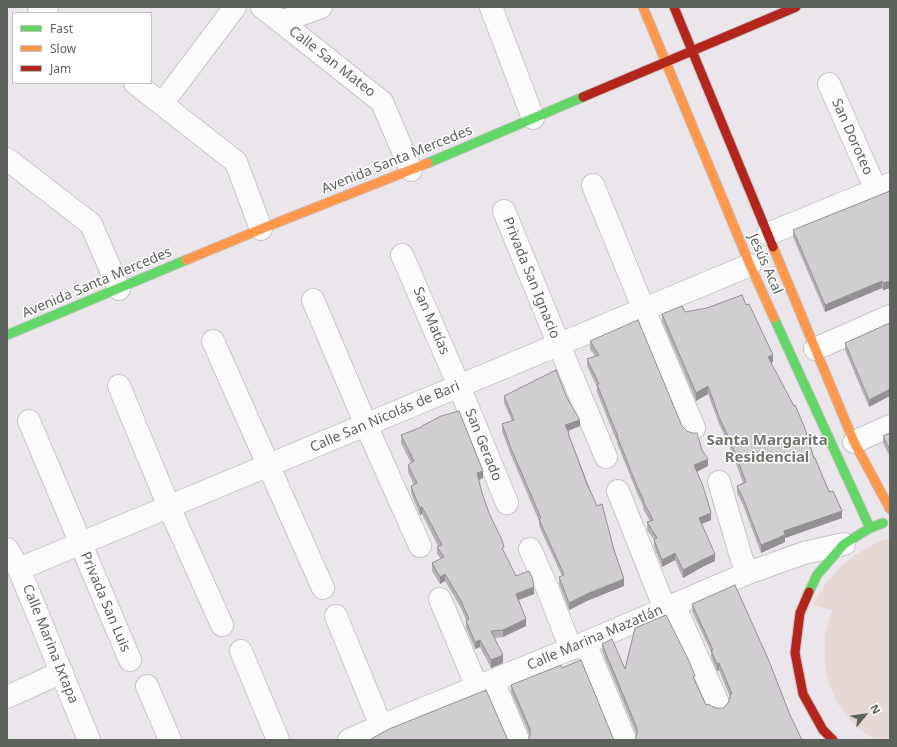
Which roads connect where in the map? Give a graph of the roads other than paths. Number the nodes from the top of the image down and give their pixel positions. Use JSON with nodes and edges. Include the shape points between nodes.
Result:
{"nodes":[{"id":1,"x":235,"y":7,"type":"edge"},
{"id":2,"x":262,"y":7,"type":"edge"},
{"id":3,"x":321,"y":7,"type":"edge"},
{"id":4,"x":491,"y":7,"type":"edge"},
{"id":5,"x":643,"y":7,"type":"edge"},
{"id":6,"x":674,"y":7,"type":"edge"},
{"id":7,"x":796,"y":7,"type":"edge"},
{"id":8,"x":281,"y":22,"type":"junction"},
{"id":9,"x":692,"y":51,"type":"junction"},
{"id":10,"x":666,"y":62,"type":"junction"},
{"id":11,"x":137,"y":84,"type":"edge"},
{"id":12,"x":829,"y":84,"type":"dead end"},
{"id":13,"x":162,"y":104,"type":"junction"},
{"id":14,"x":533,"y":118,"type":"junction"},
{"id":15,"x":7,"y":159,"type":"edge"},
{"id":16,"x":411,"y":170,"type":"junction"},
{"id":17,"x":593,"y":185,"type":"dead end"},
{"id":18,"x":883,"y":187,"type":"edge"},
{"id":19,"x":504,"y":211,"type":"dead end"},
{"id":20,"x":261,"y":230,"type":"junction"},
{"id":21,"x":768,"y":234,"type":"junction"},
{"id":22,"x":402,"y":255,"type":"dead end"},
{"id":23,"x":750,"y":266,"type":"junction"},
{"id":24,"x":119,"y":289,"type":"junction"},
{"id":25,"x":313,"y":300,"type":"dead end"},
{"id":26,"x":644,"y":310,"type":"junction"},
{"id":27,"x":890,"y":316,"type":"edge"},
{"id":28,"x":7,"y":335,"type":"edge"},
{"id":29,"x":213,"y":341,"type":"dead end"},
{"id":30,"x":558,"y":345,"type":"junction"},
{"id":31,"x":815,"y":349,"type":"junction"},
{"id":32,"x":119,"y":386,"type":"dead end"},
{"id":33,"x":459,"y":386,"type":"junction"},
{"id":34,"x":29,"y":421,"type":"dead end"},
{"id":35,"x":366,"y":425,"type":"junction"},
{"id":36,"x":890,"y":426,"type":"edge"},
{"id":37,"x":694,"y":428,"type":"dead end"},
{"id":38,"x":854,"y":442,"type":"junction"},
{"id":39,"x":606,"y":457,"type":"dead end"},
{"id":40,"x":269,"y":465,"type":"junction"},
{"id":41,"x":719,"y":482,"type":"dead end"},
{"id":42,"x":618,"y":490,"type":"dead end"},
{"id":43,"x":507,"y":504,"type":"dead end"},
{"id":44,"x":169,"y":507,"type":"junction"},
{"id":45,"x":890,"y":509,"type":"edge"},
{"id":46,"x":890,"y":520,"type":"edge"},
{"id":47,"x":870,"y":528,"type":"junction"},
{"id":48,"x":81,"y":544,"type":"junction"},
{"id":49,"x":844,"y":544,"type":"junction"},
{"id":50,"x":420,"y":546,"type":"dead end"},
{"id":51,"x":7,"y":549,"type":"edge"},
{"id":52,"x":530,"y":550,"type":"dead end"},
{"id":53,"x":19,"y":569,"type":"junction"},
{"id":54,"x":748,"y":574,"type":"junction"},
{"id":55,"x":323,"y":588,"type":"dead end"},
{"id":56,"x":440,"y":599,"type":"dead end"},
{"id":57,"x":669,"y":607,"type":"junction"},
{"id":58,"x":336,"y":616,"type":"dead end"},
{"id":59,"x":222,"y":625,"type":"dead end"},
{"id":60,"x":578,"y":646,"type":"junction"},
{"id":61,"x":241,"y":651,"type":"dead end"},
{"id":62,"x":130,"y":660,"type":"dead end"},
{"id":63,"x":62,"y":672,"type":"junction"},
{"id":64,"x":485,"y":684,"type":"junction"},
{"id":65,"x":147,"y":686,"type":"dead end"},
{"id":66,"x":7,"y":697,"type":"edge"},
{"id":67,"x":718,"y":703,"type":"dead end"},
{"id":68,"x":381,"y":726,"type":"junction"},
{"id":69,"x":89,"y":740,"type":"edge"},
{"id":70,"x":170,"y":740,"type":"edge"},
{"id":71,"x":278,"y":740,"type":"edge"},
{"id":72,"x":349,"y":740,"type":"edge"},
{"id":73,"x":518,"y":740,"type":"edge"},
{"id":74,"x":625,"y":740,"type":"edge"},
{"id":75,"x":833,"y":740,"type":"edge"}],
"edges":[{"from":1,"to":13,"type":"street"},
{"from":2,"to":8,"type":"street","name":"Calle San Mateo"},
{"from":3,"to":8,"type":"street"},
{"from":4,"to":14,"type":"street"},
{"from":5,"to":10,"type":"street","name":"Jesús Acal"},
{"from":6,"to":9,"type":"street","name":"Jesús Acal"},
{"from":7,"to":9,"type":"street","name":"Avenida Santa Mercedes"},
{"from":8,"to":16,"type":"street","name":"Calle San Mateo","via":[[382,102]]},
{"from":9,"to":10,"type":"street","name":"Avenida Santa Mercedes"},
{"from":9,"to":21,"type":"street","name":"Jesús Acal"},
{"from":10,"to":14,"type":"street","name":"Avenida Santa Mercedes"},
{"from":10,"to":23,"type":"street","name":"Jesús Acal"},
{"from":11,"to":13,"type":"street"},
{"from":12,"to":18,"type":"street","name":"San Doroteo"},
{"from":13,"to":20,"type":"street","via":[[236,162]]},
{"from":14,"to":16,"type":"street","name":"Avenida Santa Mercedes"},
{"from":15,"to":24,"type":"street","via":[[91,224]]},
{"from":16,"to":20,"type":"street","name":"Avenida Santa Mercedes"},
{"from":17,"to":26,"type":"street"},
{"from":18,"to":21,"type":"street"},
{"from":19,"to":30,"type":"street","name":"Privada San Ignacio"},
{"from":20,"to":24,"type":"street","name":"Avenida Santa Mercedes"},
{"from":21,"to":31,"type":"street","name":"Jesús Acal"},
{"from":22,"to":33,"type":"street","name":"San Matías"},
{"from":23,"to":26,"type":"street","name":"Calle San Nicolás de Bari"},
{"from":23,"to":47,"type":"street","name":"Jesús Acal"},
{"from":24,"to":28,"type":"street","name":"Avenida Santa Mercedes"},
{"from":25,"to":35,"type":"street"},
{"from":26,"to":30,"type":"street","name":"Calle San Nicolás de Bari"},
{"from":26,"to":37,"type":"street"},
{"from":27,"to":31,"type":"street"},
{"from":29,"to":40,"type":"street"},
{"from":30,"to":33,"type":"street","name":"Calle San Nicolás de Bari"},
{"from":30,"to":39,"type":"street","name":"Privada San Ignacio"},
{"from":31,"to":38,"type":"street","name":"Jesús Acal"},
{"from":32,"to":44,"type":"street"},
{"from":33,"to":35,"type":"street","name":"Calle San Nicolás de Bari"},
{"from":33,"to":43,"type":"street","name":"San Gerado"},
{"from":34,"to":48,"type":"street","name":"Privada San Luis"},
{"from":35,"to":40,"type":"street","name":"Calle San Nicolás de Bari"},
{"from":35,"to":50,"type":"street"},
{"from":36,"to":38,"type":"street"},
{"from":38,"to":45,"type":"street","name":"Jesús Acal"},
{"from":40,"to":44,"type":"street","name":"Calle San Nicolás de Bari"},
{"from":40,"to":55,"type":"street"},
{"from":41,"to":54,"type":"street"},
{"from":42,"to":57,"type":"street"},
{"from":44,"to":48,"type":"street","name":"Calle San Nicolás de Bari"},
{"from":44,"to":59,"type":"street"},
{"from":46,"to":47,"type":"street"},
{"from":47,"to":49,"type":"street"},
{"from":48,"to":53,"type":"street","name":"Calle San Nicolás de Bari"},
{"from":48,"to":62,"type":"street","name":"Privada San Luis"},
{"from":49,"to":54,"type":"street","name":"Calle Marina Mazatlán","via":[[804,553]]},
{"from":49,"to":75,"type":"street","via":[[817,575],[800,613],[795,654],[803,694],[823,730]]},
{"from":51,"to":53,"type":"street","name":"Calle Marina Ixtapa"},
{"from":52,"to":60,"type":"street"},
{"from":53,"to":63,"type":"street","name":"Calle Marina Ixtapa"},
{"from":54,"to":57,"type":"street","name":"Calle Marina Mazatlán"},
{"from":56,"to":64,"type":"street"},
{"from":57,"to":60,"type":"street","name":"Calle Marina Mazatlán"},
{"from":57,"to":67,"type":"street"},
{"from":58,"to":68,"type":"street"},
{"from":60,"to":64,"type":"street","name":"Calle Marina Mazatlán"},
{"from":60,"to":74,"type":"street"},
{"from":61,"to":71,"type":"street"},
{"from":63,"to":66,"type":"street"},
{"from":63,"to":69,"type":"street","name":"Calle Marina Ixtapa"},
{"from":64,"to":68,"type":"street","name":"Calle Marina Mazatlán"},
{"from":64,"to":73,"type":"street"},
{"from":65,"to":70,"type":"street"},
{"from":68,"to":72,"type":"street","name":"Calle Marina Mazatlán"}]}
